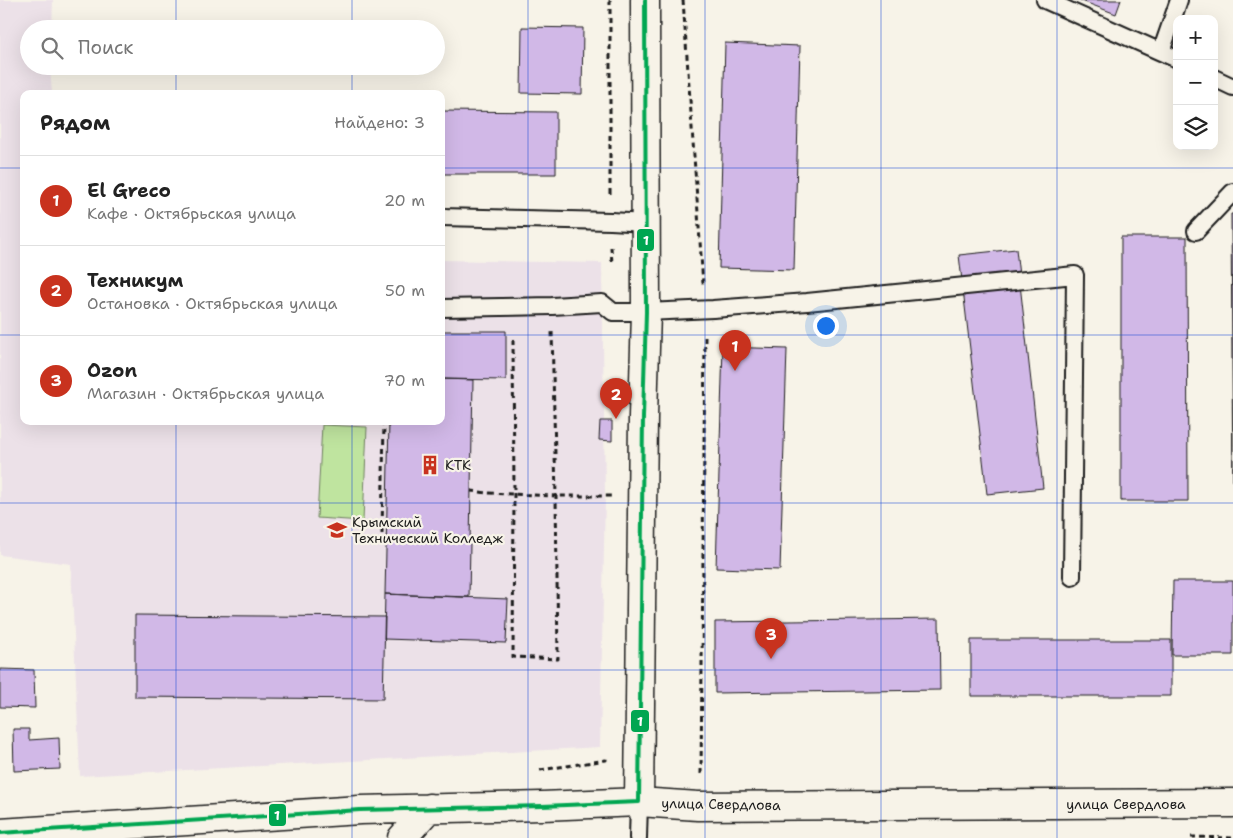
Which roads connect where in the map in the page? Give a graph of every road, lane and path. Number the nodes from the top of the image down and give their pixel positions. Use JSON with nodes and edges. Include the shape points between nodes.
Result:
{"nodes":[{"id":1,"x":610,"y":0,"type":"edge"},
{"id":2,"x":646,"y":0,"type":"edge"},
{"id":3,"x":683,"y":0,"type":"edge"},
{"id":4,"x":1045,"y":0,"type":"edge"},
{"id":5,"x":1179,"y":0,"type":"edge"},
{"id":6,"x":1161,"y":52,"type":"junction"},
{"id":7,"x":1173,"y":57,"type":"edge"},
{"id":8,"x":1218,"y":80,"type":"edge"},
{"id":9,"x":1233,"y":87,"type":"edge"},
{"id":10,"x":1233,"y":192,"type":"edge"},
{"id":11,"x":445,"y":217,"type":"edge"},
{"id":12,"x":610,"y":221,"type":"junction"},
{"id":13,"x":646,"y":223,"type":"junction"},
{"id":14,"x":1196,"y":231,"type":"dead end"},
{"id":15,"x":552,"y":306,"type":"junction"},
{"id":16,"x":445,"y":308,"type":"edge"},
{"id":17,"x":705,"y":309,"type":"junction"},
{"id":18,"x":613,"y":312,"type":"junction"},
{"id":19,"x":646,"y":312,"type":"junction"},
{"id":20,"x":513,"y":340,"type":"dead end"},
{"id":21,"x":384,"y":425,"type":"edge"},
{"id":22,"x":471,"y":490,"type":"dead end"},
{"id":23,"x":514,"y":494,"type":"junction"},
{"id":24,"x":556,"y":496,"type":"junction"},
{"id":25,"x":615,"y":497,"type":"dead end"},
{"id":26,"x":386,"y":535,"type":"dead end"},
{"id":27,"x":1072,"y":577,"type":"dead end"},
{"id":28,"x":606,"y":750,"type":"dead end"},
{"id":29,"x":540,"y":770,"type":"dead end"},
{"id":30,"x":701,"y":775,"type":"dead end"},
{"id":31,"x":639,"y":802,"type":"junction"},
{"id":32,"x":1233,"y":803,"type":"edge"},
{"id":33,"x":429,"y":808,"type":"junction"},
{"id":34,"x":0,"y":833,"type":"edge"},
{"id":35,"x":402,"y":838,"type":"edge"},
{"id":36,"x":638,"y":838,"type":"edge"}],
"edges":[{"from":1,"to":12,"type":"path"},
{"from":2,"to":13,"type":"street"},
{"from":3,"to":17,"type":"path"},
{"from":4,"to":6,"type":"lane"},
{"from":5,"to":6,"type":"lane"},
{"from":6,"to":7,"type":"lane"},
{"from":8,"to":9,"type":"lane"},
{"from":10,"to":14,"type":"lane"},
{"from":11,"to":12,"type":"lane"},
{"from":12,"to":13,"type":"lane"},
{"from":12,"to":18,"type":"path"},
{"from":13,"to":19,"type":"street"},
{"from":15,"to":16,"type":"lane"},
{"from":15,"to":18,"type":"lane","via":[[602,302]]},
{"from":15,"to":24,"type":"path"},
{"from":17,"to":19,"type":"lane"},
{"from":17,"to":27,"type":"lane","via":[[1075,275]]},
{"from":17,"to":30,"type":"path"},
{"from":18,"to":19,"type":"lane"},
{"from":19,"to":31,"type":"street"},
{"from":20,"to":23,"type":"path"},
{"from":21,"to":26,"type":"path","via":[[382,534]]},
{"from":22,"to":23,"type":"path"},
{"from":23,"to":24,"type":"path"},
{"from":23,"to":24,"type":"path","via":[[513,657],[558,659]]},
{"from":24,"to":25,"type":"path"},
{"from":28,"to":29,"type":"path","via":[[606,760]]},
{"from":31,"to":32,"type":"street","name":"улица Свердлова","via":[[698,806]]},
{"from":31,"to":33,"type":"street","name":"улица Свердлова"},
{"from":31,"to":36,"type":"lane"},
{"from":33,"to":34,"type":"street","name":"улица Свердлова"},
{"from":33,"to":35,"type":"street"}]}
